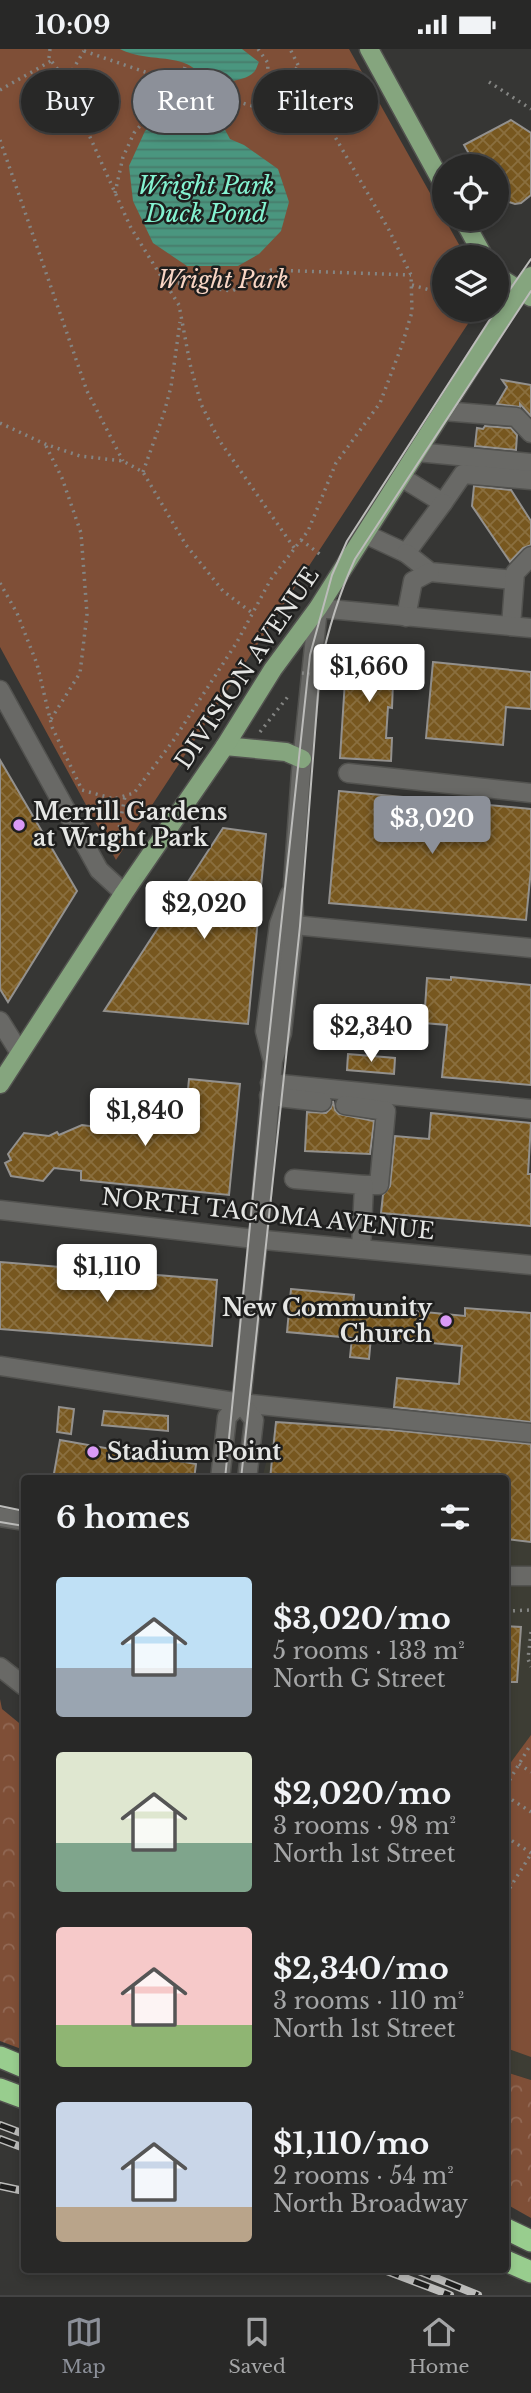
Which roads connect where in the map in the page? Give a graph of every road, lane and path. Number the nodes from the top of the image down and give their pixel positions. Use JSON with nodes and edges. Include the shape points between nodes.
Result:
{"nodes":[{"id":1,"x":50,"y":49,"type":"edge"},
{"id":2,"x":258,"y":49,"type":"edge"},
{"id":3,"x":290,"y":49,"type":"edge"},
{"id":4,"x":369,"y":49,"type":"edge"},
{"id":5,"x":85,"y":50,"type":"edge"},
{"id":6,"x":51,"y":61,"type":"junction"},
{"id":7,"x":298,"y":64,"type":"junction"},
{"id":8,"x":185,"y":67,"type":"dead end"},
{"id":9,"x":57,"y":70,"type":"edge"},
{"id":10,"x":72,"y":70,"type":"edge"},
{"id":11,"x":141,"y":70,"type":"edge"},
{"id":12,"x":184,"y":70,"type":"edge"},
{"id":13,"x":268,"y":70,"type":"edge"},
{"id":14,"x":295,"y":70,"type":"edge"},
{"id":15,"x":301,"y":70,"type":"edge"},
{"id":16,"x":489,"y":82,"type":"dead end"},
{"id":17,"x":0,"y":90,"type":"edge"},
{"id":18,"x":531,"y":109,"type":"edge"},
{"id":19,"x":88,"y":133,"type":"edge"},
{"id":20,"x":134,"y":133,"type":"edge"},
{"id":21,"x":333,"y":133,"type":"edge"},
{"id":22,"x":0,"y":140,"type":"edge"},
{"id":23,"x":432,"y":164,"type":"edge"},
{"id":24,"x":115,"y":193,"type":"junction"},
{"id":25,"x":411,"y":275,"type":"junction"},
{"id":26,"x":164,"y":281,"type":"junction"},
{"id":27,"x":509,"y":281,"type":"edge"},
{"id":28,"x":412,"y":285,"type":"junction"},
{"id":29,"x":528,"y":288,"type":"edge"},
{"id":30,"x":432,"y":291,"type":"edge"},
{"id":31,"x":181,"y":316,"type":"junction"},
{"id":32,"x":443,"y":411,"type":"junction"},
{"id":33,"x":2,"y":422,"type":"edge"},
{"id":34,"x":531,"y":433,"type":"edge"},
{"id":35,"x":45,"y":444,"type":"junction"},
{"id":36,"x":417,"y":452,"type":"junction"},
{"id":37,"x":123,"y":461,"type":"junction"},
{"id":38,"x":531,"y":464,"type":"edge"},
{"id":39,"x":143,"y":472,"type":"junction"},
{"id":40,"x":401,"y":477,"type":"junction"},
{"id":41,"x":443,"y":503,"type":"junction"},
{"id":42,"x":365,"y":534,"type":"junction"},
{"id":43,"x":301,"y":540,"type":"junction"},
{"id":44,"x":295,"y":549,"type":"junction"},
{"id":45,"x":406,"y":553,"type":"junction"},
{"id":46,"x":321,"y":555,"type":"dead end"},
{"id":47,"x":531,"y":556,"type":"edge"},
{"id":48,"x":430,"y":572,"type":"junction"},
{"id":49,"x":514,"y":580,"type":"junction"},
{"id":50,"x":0,"y":583,"type":"edge"},
{"id":51,"x":318,"y":608,"type":"junction"},
{"id":52,"x":251,"y":612,"type":"junction"},
{"id":53,"x":406,"y":617,"type":"junction"},
{"id":54,"x":511,"y":626,"type":"junction"},
{"id":55,"x":531,"y":628,"type":"edge"},
{"id":56,"x":0,"y":690,"type":"edge"},
{"id":57,"x":293,"y":691,"type":"dead end"},
{"id":58,"x":51,"y":719,"type":"junction"},
{"id":59,"x":259,"y":733,"type":"dead end"},
{"id":60,"x":225,"y":746,"type":"junction"},
{"id":61,"x":302,"y":759,"type":"junction"},
{"id":62,"x":348,"y":773,"type":"dead end"},
{"id":63,"x":531,"y":793,"type":"edge"},
{"id":64,"x":125,"y":796,"type":"junction"},
{"id":65,"x":118,"y":834,"type":"dead end"},
{"id":66,"x":293,"y":884,"type":"junction"},
{"id":67,"x":124,"y":894,"type":"junction"},
{"id":68,"x":294,"y":925,"type":"junction"},
{"id":69,"x":531,"y":948,"type":"edge"},
{"id":70,"x":0,"y":1020,"type":"edge"},
{"id":71,"x":19,"y":1053,"type":"junction"},
{"id":72,"x":272,"y":1061,"type":"junction"},
{"id":73,"x":0,"y":1084,"type":"edge"},
{"id":74,"x":270,"y":1090,"type":"junction"},
{"id":75,"x":323,"y":1102,"type":"dead end"},
{"id":76,"x":345,"y":1105,"type":"dead end"},
{"id":77,"x":531,"y":1109,"type":"edge"},
{"id":78,"x":294,"y":1179,"type":"dead end"},
{"id":79,"x":364,"y":1185,"type":"junction"},
{"id":80,"x":0,"y":1210,"type":"edge"},
{"id":81,"x":258,"y":1239,"type":"junction"},
{"id":82,"x":361,"y":1249,"type":"junction"},
{"id":83,"x":531,"y":1265,"type":"edge"},
{"id":84,"x":0,"y":1366,"type":"edge"},
{"id":85,"x":241,"y":1403,"type":"junction"},
{"id":86,"x":531,"y":1433,"type":"edge"},
{"id":87,"x":220,"y":1475,"type":"edge"},
{"id":88,"x":247,"y":1475,"type":"edge"},
{"id":89,"x":0,"y":1517,"type":"edge"},
{"id":90,"x":21,"y":1520,"type":"edge"},
{"id":91,"x":509,"y":1576,"type":"edge"},
{"id":92,"x":531,"y":1576,"type":"edge"},
{"id":93,"x":531,"y":1610,"type":"edge"},
{"id":94,"x":509,"y":1611,"type":"edge"},
{"id":95,"x":531,"y":1632,"type":"edge"},
{"id":96,"x":0,"y":1667,"type":"edge"},
{"id":97,"x":531,"y":1667,"type":"edge"},
{"id":98,"x":21,"y":1684,"type":"edge"},
{"id":99,"x":531,"y":1744,"type":"edge"},
{"id":100,"x":519,"y":1764,"type":"junction"},
{"id":101,"x":531,"y":1772,"type":"edge"},
{"id":102,"x":509,"y":1781,"type":"edge"},
{"id":103,"x":509,"y":1798,"type":"edge"},
{"id":104,"x":531,"y":1812,"type":"edge"},
{"id":105,"x":509,"y":1839,"type":"edge"},
{"id":106,"x":531,"y":1854,"type":"edge"},
{"id":107,"x":509,"y":1881,"type":"edge"},
{"id":108,"x":512,"y":1883,"type":"junction"},
{"id":109,"x":509,"y":1888,"type":"edge"},
{"id":110,"x":0,"y":2057,"type":"edge"},
{"id":111,"x":21,"y":2066,"type":"edge"},
{"id":112,"x":0,"y":2088,"type":"edge"},
{"id":113,"x":21,"y":2097,"type":"edge"},
{"id":114,"x":509,"y":2230,"type":"edge"},
{"id":115,"x":531,"y":2241,"type":"edge"},
{"id":116,"x":509,"y":2262,"type":"edge"},
{"id":117,"x":531,"y":2273,"type":"edge"}],
"edges":[{"from":1,"to":6,"type":"path"},
{"from":2,"to":13,"type":"path"},
{"from":3,"to":7,"type":"path"},
{"from":4,"to":23,"type":"main road"},
{"from":5,"to":10,"type":"path"},
{"from":5,"to":11,"type":"path"},
{"from":6,"to":9,"type":"path"},
{"from":6,"to":17,"type":"path"},
{"from":7,"to":14,"type":"path"},
{"from":7,"to":15,"type":"path"},
{"from":8,"to":12,"type":"path"},
{"from":16,"to":18,"type":"path"},
{"from":19,"to":24,"type":"path"},
{"from":20,"to":24,"type":"path"},
{"from":21,"to":25,"type":"path"},
{"from":22,"to":37,"type":"path","via":[[87,391]]},
{"from":24,"to":26,"type":"path"},
{"from":25,"to":26,"type":"path","via":[[271,270],[232,291]]},
{"from":25,"to":28,"type":"path"},
{"from":26,"to":31,"type":"path"},
{"from":27,"to":29,"type":"main road"},
{"from":28,"to":30,"type":"path"},
{"from":28,"to":43,"type":"path","via":[[412,312],[380,403],[336,463]]},
{"from":29,"to":32,"type":"main road","name":"DIVISION AVENUE","via":[[503,316]]},
{"from":31,"to":39,"type":"path","via":[[171,387]]},
{"from":31,"to":44,"type":"path","via":[[201,404],[219,440]]},
{"from":32,"to":34,"type":"street","via":[[516,417]]},
{"from":32,"to":36,"type":"main road","name":"DIVISION AVENUE"},
{"from":33,"to":35,"type":"path"},
{"from":35,"to":37,"type":"path","via":[[80,456]]},
{"from":35,"to":58,"type":"path","via":[[81,533],[87,614],[80,673]]},
{"from":36,"to":38,"type":"street"},
{"from":36,"to":40,"type":"main road","name":"DIVISION AVENUE"},
{"from":37,"to":39,"type":"path"},
{"from":38,"to":41,"type":"street","via":[[463,474]]},
{"from":39,"to":52,"type":"path","via":[[186,545],[223,591]]},
{"from":40,"to":41,"type":"street"},
{"from":40,"to":42,"type":"main road","name":"DIVISION AVENUE"},
{"from":41,"to":45,"type":"street"},
{"from":42,"to":45,"type":"street"},
{"from":42,"to":51,"type":"main road","name":"DIVISION AVENUE"},
{"from":43,"to":44,"type":"path"},
{"from":43,"to":46,"type":"path"},
{"from":44,"to":52,"type":"path"},
{"from":45,"to":48,"type":"street"},
{"from":47,"to":49,"type":"street"},
{"from":48,"to":49,"type":"street"},
{"from":48,"to":53,"type":"street","via":[[413,582]]},
{"from":49,"to":54,"type":"street"},
{"from":50,"to":58,"type":"path","via":[[37,664]]},
{"from":51,"to":53,"type":"street"},
{"from":51,"to":60,"type":"main road","name":"DIVISION AVENUE"},
{"from":51,"to":61,"type":"street","via":[[304,676]]},
{"from":52,"to":64,"type":"path","via":[[237,642],[173,741],[134,793]]},
{"from":53,"to":54,"type":"street"},
{"from":54,"to":55,"type":"street"},
{"from":56,"to":67,"type":"street","via":[[99,870]]},
{"from":57,"to":59,"type":"path"},
{"from":58,"to":64,"type":"path","via":[[82,790],[114,799]]},
{"from":60,"to":61,"type":"main road","via":[[286,752]]},
{"from":60,"to":67,"type":"main road","name":"DIVISION AVENUE"},
{"from":61,"to":66,"type":"street"},
{"from":62,"to":63,"type":"street"},
{"from":64,"to":65,"type":"path"},
{"from":66,"to":68,"type":"street"},
{"from":66,"to":72,"type":"street","via":[[279,924],[265,1031]]},
{"from":67,"to":71,"type":"main road","name":"DIVISION AVENUE"},
{"from":68,"to":69,"type":"street"},
{"from":68,"to":72,"type":"street","via":[[282,1033]]},
{"from":70,"to":71,"type":"street"},
{"from":71,"to":73,"type":"main road","name":"DIVISION AVENUE"},
{"from":72,"to":74,"type":"street"},
{"from":74,"to":75,"type":"street"},
{"from":74,"to":77,"type":"street"},
{"from":74,"to":81,"type":"street"},
{"from":76,"to":79,"type":"street","via":[[386,1111],[379,1185]]},
{"from":78,"to":79,"type":"street"},
{"from":79,"to":82,"type":"street"},
{"from":80,"to":81,"type":"street","name":"NORTH TACOMA AVENUE"},
{"from":81,"to":82,"type":"street","name":"NORTH TACOMA AVENUE"},
{"from":81,"to":85,"type":"street"},
{"from":82,"to":83,"type":"street","name":"NORTH TACOMA AVENUE"},
{"from":84,"to":85,"type":"street"},
{"from":85,"to":86,"type":"street"},
{"from":85,"to":87,"type":"street","via":[[227,1417]]},
{"from":85,"to":88,"type":"street","via":[[254,1420]]},
{"from":89,"to":90,"type":"street"},
{"from":91,"to":92,"type":"street"},
{"from":93,"to":94,"type":"path"},
{"from":95,"to":97,"type":"path"},
{"from":96,"to":98,"type":"street"},
{"from":99,"to":100,"type":"path"},
{"from":100,"to":101,"type":"path"},
{"from":100,"to":102,"type":"path"},
{"from":103,"to":104,"type":"path"},
{"from":105,"to":106,"type":"path"},
{"from":106,"to":108,"type":"path"},
{"from":107,"to":108,"type":"path"},
{"from":108,"to":109,"type":"path"},
{"from":110,"to":111,"type":"highway"},
{"from":112,"to":113,"type":"highway"},
{"from":114,"to":115,"type":"highway"},
{"from":116,"to":117,"type":"highway"}]}
